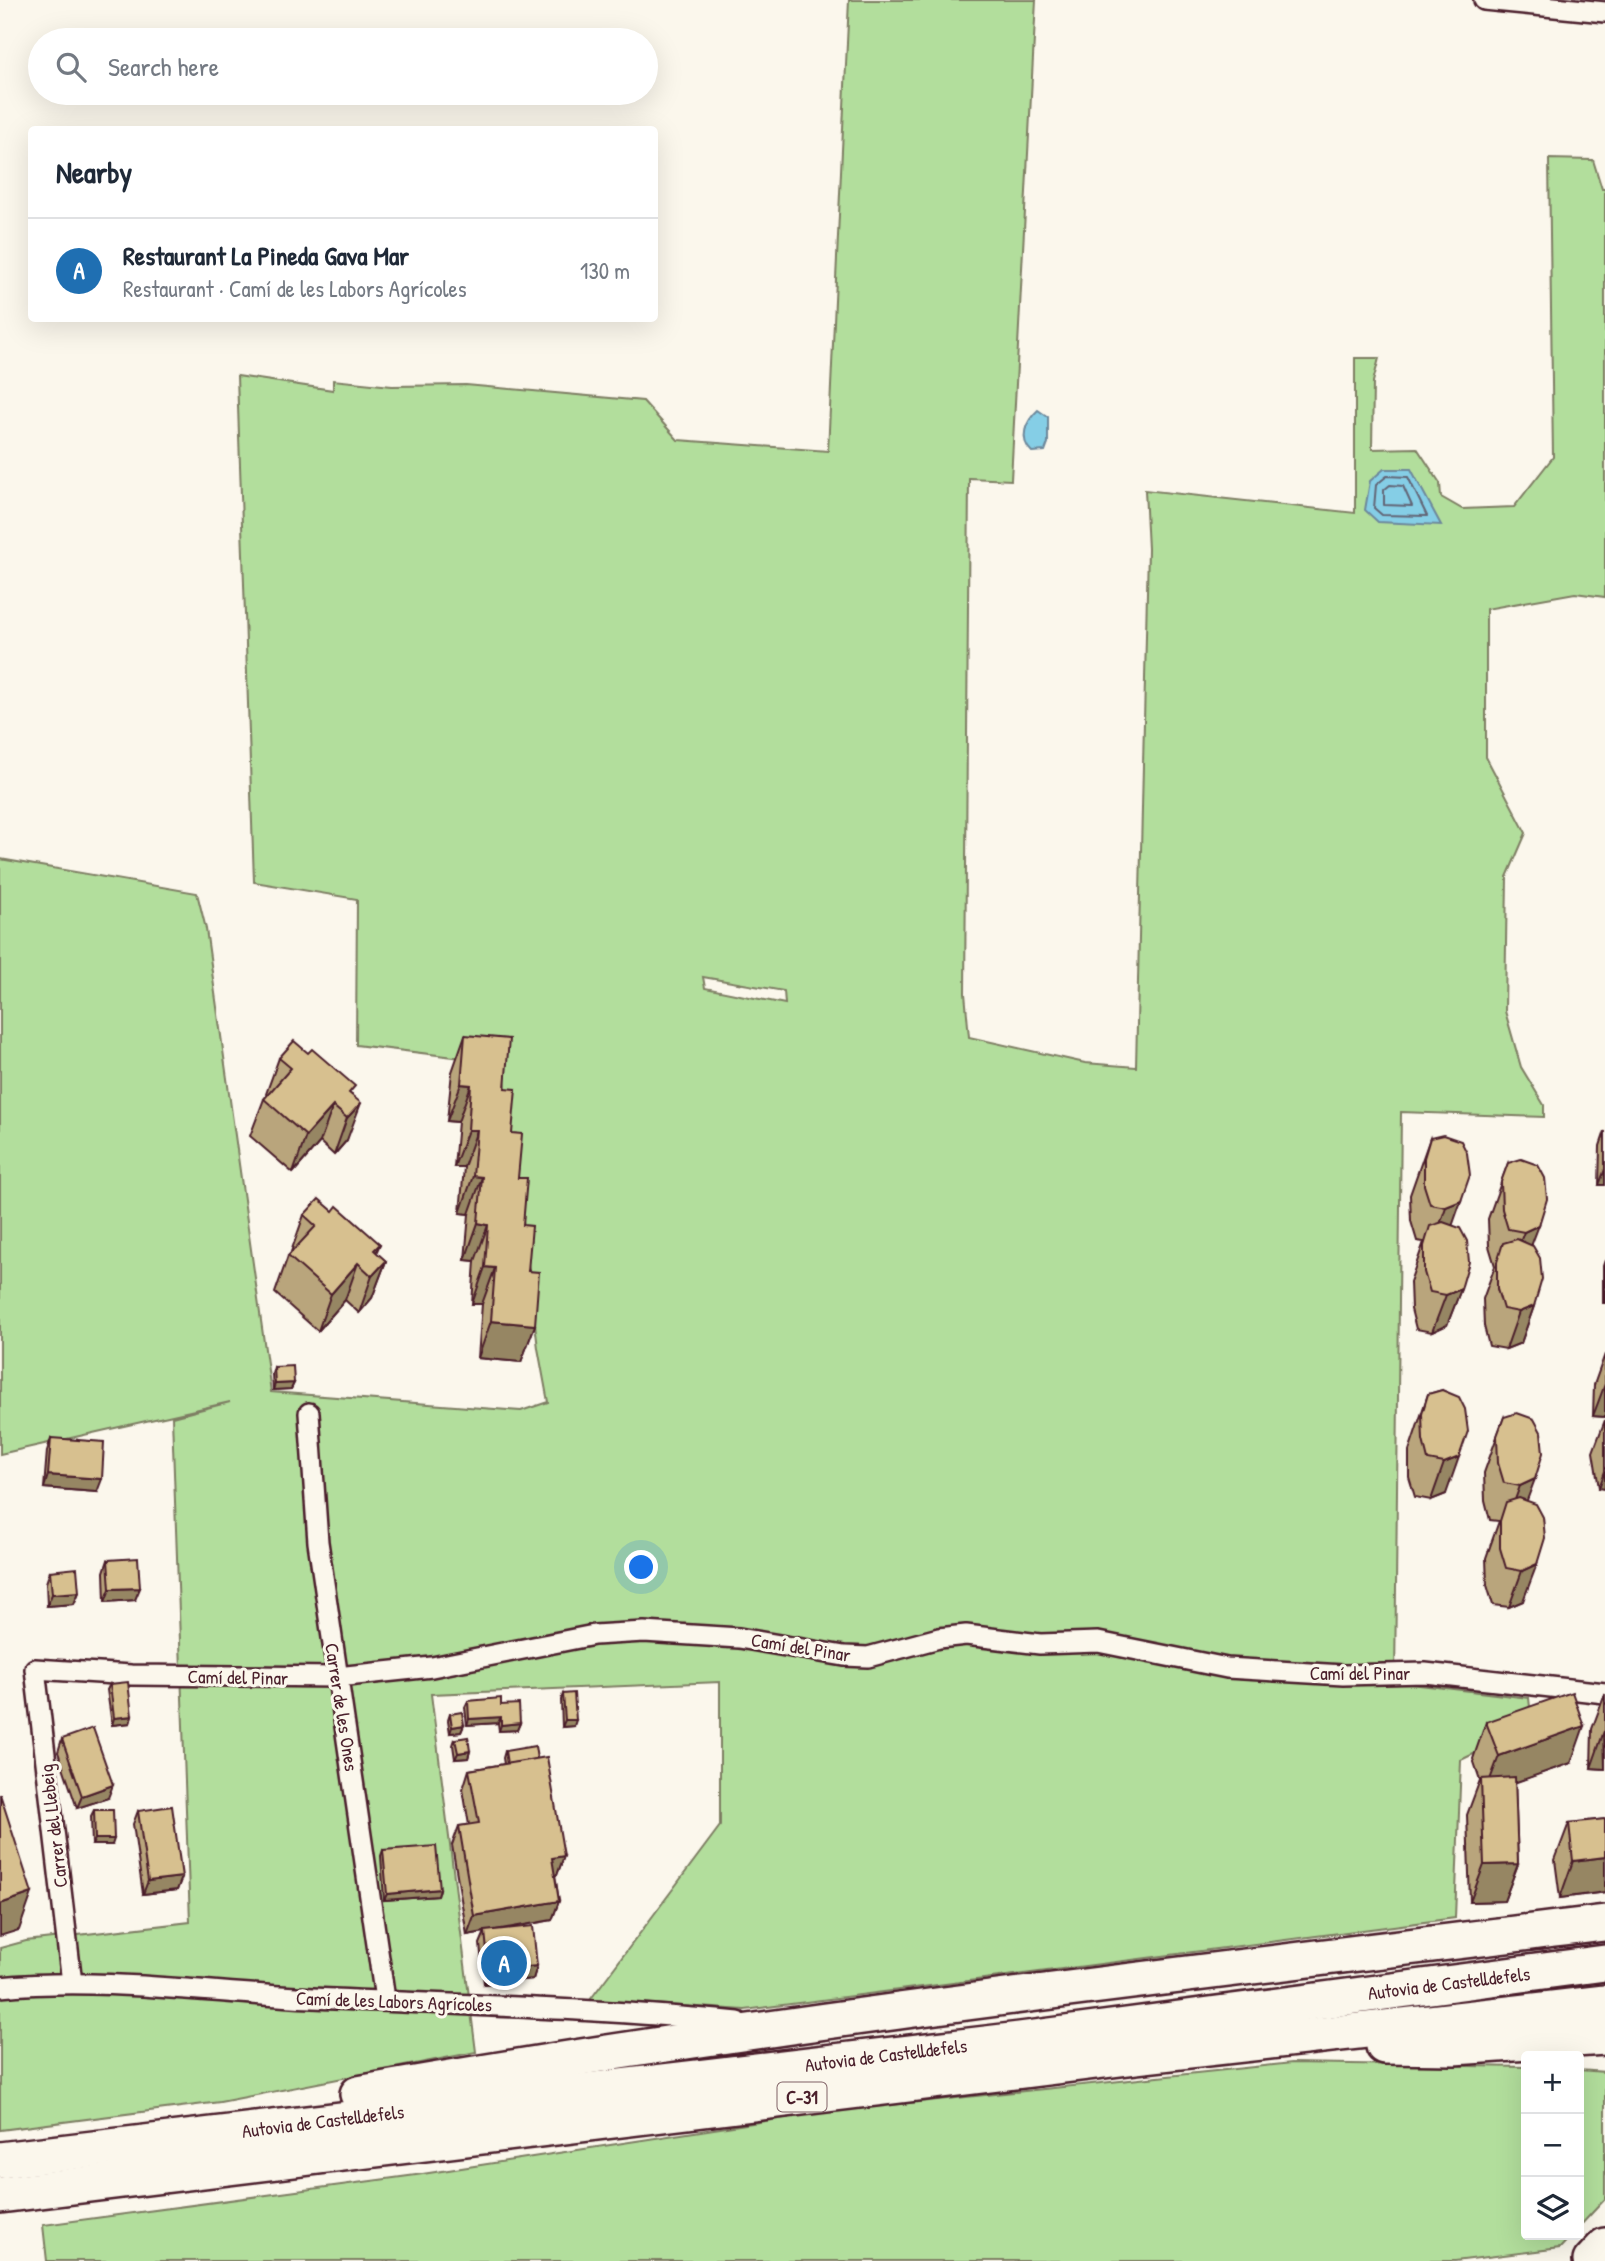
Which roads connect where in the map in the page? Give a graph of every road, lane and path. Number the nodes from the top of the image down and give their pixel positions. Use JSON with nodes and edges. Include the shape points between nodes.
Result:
{"nodes":[{"id":1,"x":1484,"y":0,"type":"edge"},
{"id":2,"x":1605,"y":12,"type":"edge"},
{"id":3,"x":309,"y":1413,"type":"dead end"},
{"id":4,"x":35,"y":1669,"type":"joint"},
{"id":5,"x":337,"y":1677,"type":"junction"},
{"id":6,"x":1605,"y":1693,"type":"edge"},
{"id":7,"x":1605,"y":1923,"type":"edge"},
{"id":8,"x":1605,"y":1963,"type":"edge"},
{"id":9,"x":72,"y":1983,"type":"junction"},
{"id":10,"x":0,"y":1987,"type":"edge"},
{"id":11,"x":386,"y":1999,"type":"junction"},
{"id":12,"x":1605,"y":2003,"type":"edge"},
{"id":13,"x":788,"y":2027,"type":"junction"},
{"id":14,"x":1605,"y":2037,"type":"edge"},
{"id":15,"x":1237,"y":2045,"type":"junction"},
{"id":16,"x":59,"y":2153,"type":"junction"},
{"id":17,"x":0,"y":2160,"type":"edge"},
{"id":18,"x":0,"y":2195,"type":"edge"},
{"id":19,"x":1605,"y":2246,"type":"edge"},
{"id":20,"x":1591,"y":2261,"type":"edge"}],
"edges":[{"from":1,"to":2,"type":"street"},
{"from":3,"to":5,"type":"street","name":"Carrer de les Ones","via":[[318,1542]]},
{"from":4,"to":5,"type":"street","name":"Camí del Pinar"},
{"from":4,"to":9,"type":"street","name":"Carrer del Llebeig"},
{"from":5,"to":6,"type":"street","name":"Camí del Pinar","via":[[432,1667],[594,1635],[645,1632],[739,1638],[868,1657],[966,1635],[1040,1644],[1098,1642],[1227,1668],[1343,1675],[1425,1673]]},
{"from":5,"to":11,"type":"street","name":"Carrer de les Ones"},
{"from":7,"to":13,"type":"highway"},
{"from":8,"to":16,"type":"highway","name":"Autovia de Castelldefels","number":"C-31","via":[[1006,2041]]},
{"from":9,"to":10,"type":"street","name":"Camí de les Labors Agrícoles"},
{"from":9,"to":11,"type":"street","name":"Camí de les Labors Agrícoles"},
{"from":11,"to":13,"type":"street","name":"Camí de les Labors Agrícoles","via":[[629,2011]]},
{"from":12,"to":15,"type":"highway","name":"Autovia de Castelldefels","number":"C-31"},
{"from":13,"to":16,"type":"highway","via":[[436,2080]]},
{"from":14,"to":15,"type":"highway","via":[[1454,2047]]},
{"from":15,"to":18,"type":"highway","name":"Autovia de Castelldefels","number":"C-31"},
{"from":16,"to":17,"type":"highway","name":"Autovia de Castelldefels","number":"C-31"},
{"from":19,"to":20,"type":"highway"}]}
